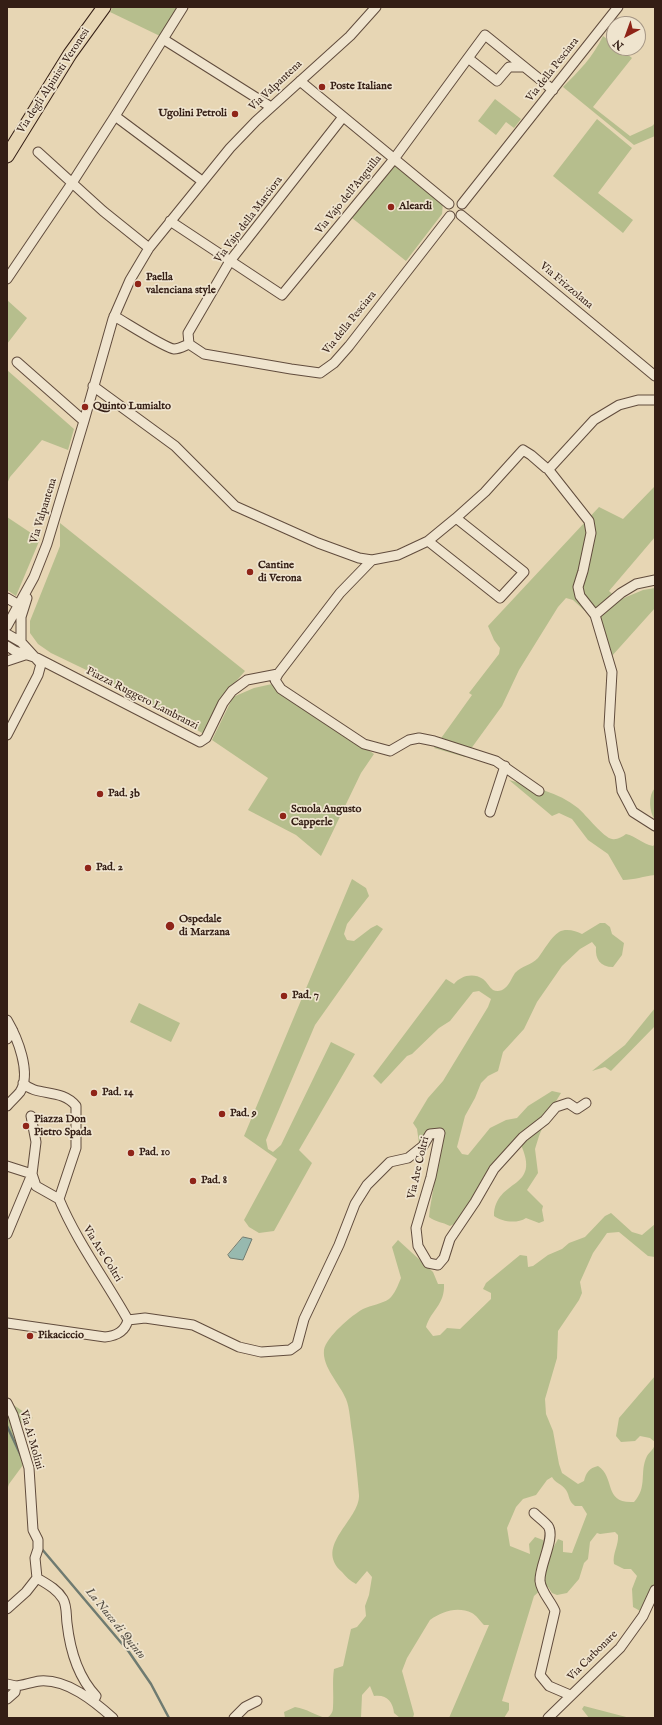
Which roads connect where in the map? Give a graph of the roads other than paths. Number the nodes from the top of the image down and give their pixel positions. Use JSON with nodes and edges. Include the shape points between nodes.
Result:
{"nodes":[{"id":1,"x":104,"y":7,"type":"edge"},
{"id":2,"x":183,"y":7,"type":"edge"},
{"id":3,"x":618,"y":7,"type":"edge"},
{"id":4,"x":371,"y":9,"type":"edge"},
{"id":5,"x":163,"y":38,"type":"junction"},
{"id":6,"x":507,"y":52,"type":"junction"},
{"id":7,"x":468,"y":58,"type":"junction"},
{"id":8,"x":523,"y":67,"type":"junction"},
{"id":9,"x":506,"y":69,"type":"junction"},
{"id":10,"x":300,"y":80,"type":"junction"},
{"id":11,"x":553,"y":90,"type":"junction"},
{"id":12,"x":271,"y":107,"type":"junction"},
{"id":13,"x":114,"y":116,"type":"junction"},
{"id":14,"x":343,"y":117,"type":"junction"},
{"id":15,"x":38,"y":152,"type":"dead end"},
{"id":16,"x":7,"y":156,"type":"edge"},
{"id":17,"x":394,"y":159,"type":"junction"},
{"id":18,"x":202,"y":181,"type":"junction"},
{"id":19,"x":72,"y":183,"type":"junction"},
{"id":20,"x":449,"y":204,"type":"junction"},
{"id":21,"x":462,"y":204,"type":"junction"},
{"id":22,"x":461,"y":215,"type":"junction"},
{"id":23,"x":450,"y":216,"type":"junction"},
{"id":24,"x":170,"y":221,"type":"junction"},
{"id":25,"x":149,"y":248,"type":"junction"},
{"id":26,"x":230,"y":261,"type":"junction"},
{"id":27,"x":7,"y":279,"type":"edge"},
{"id":28,"x":114,"y":316,"type":"junction"},
{"id":29,"x":188,"y":344,"type":"junction"},
{"id":30,"x":17,"y":362,"type":"dead end"},
{"id":31,"x":655,"y":376,"type":"edge"},
{"id":32,"x":93,"y":386,"type":"junction"},
{"id":33,"x":655,"y":400,"type":"edge"},
{"id":34,"x":84,"y":421,"type":"junction"},
{"id":35,"x":548,"y":469,"type":"junction"},
{"id":36,"x":456,"y":518,"type":"junction"},
{"id":37,"x":428,"y":541,"type":"junction"},
{"id":38,"x":359,"y":558,"type":"junction"},
{"id":39,"x":372,"y":560,"type":"junction"},
{"id":40,"x":34,"y":577,"type":"junction"},
{"id":41,"x":655,"y":580,"type":"edge"},
{"id":42,"x":349,"y":584,"type":"junction"},
{"id":43,"x":7,"y":598,"type":"edge"},
{"id":44,"x":19,"y":605,"type":"junction"},
{"id":45,"x":595,"y":615,"type":"junction"},
{"id":46,"x":7,"y":626,"type":"edge"},
{"id":47,"x":7,"y":634,"type":"edge"},
{"id":48,"x":21,"y":642,"type":"junction"},
{"id":49,"x":7,"y":646,"type":"edge"},
{"id":50,"x":25,"y":655,"type":"junction"},
{"id":51,"x":37,"y":658,"type":"junction"},
{"id":52,"x":7,"y":661,"type":"edge"},
{"id":53,"x":278,"y":674,"type":"junction"},
{"id":54,"x":7,"y":735,"type":"edge"},
{"id":55,"x":505,"y":766,"type":"junction"},
{"id":56,"x":539,"y":791,"type":"dead end"},
{"id":57,"x":490,"y":812,"type":"dead end"},
{"id":58,"x":655,"y":826,"type":"edge"},
{"id":59,"x":7,"y":1020,"type":"edge"},
{"id":60,"x":13,"y":1031,"type":"junction"},
{"id":61,"x":7,"y":1039,"type":"edge"},
{"id":62,"x":23,"y":1083,"type":"junction"},
{"id":63,"x":586,"y":1103,"type":"dead end"},
{"id":64,"x":7,"y":1106,"type":"edge"},
{"id":65,"x":31,"y":1116,"type":"dead end"},
{"id":66,"x":7,"y":1166,"type":"edge"},
{"id":67,"x":32,"y":1174,"type":"junction"},
{"id":68,"x":59,"y":1199,"type":"junction"},
{"id":69,"x":8,"y":1232,"type":"edge"},
{"id":70,"x":128,"y":1320,"type":"junction"},
{"id":71,"x":7,"y":1323,"type":"edge"},
{"id":72,"x":7,"y":1403,"type":"edge"},
{"id":73,"x":534,"y":1513,"type":"dead end"},
{"id":74,"x":37,"y":1578,"type":"junction"},
{"id":75,"x":655,"y":1590,"type":"edge"},
{"id":76,"x":7,"y":1609,"type":"edge"},
{"id":77,"x":12,"y":1685,"type":"edge"},
{"id":78,"x":570,"y":1695,"type":"junction"},
{"id":79,"x":91,"y":1698,"type":"junction"},
{"id":80,"x":7,"y":1699,"type":"edge"},
{"id":81,"x":257,"y":1701,"type":"dead end"},
{"id":82,"x":113,"y":1718,"type":"edge"},
{"id":83,"x":234,"y":1718,"type":"edge"},
{"id":84,"x":548,"y":1718,"type":"edge"}],
"edges":[{"from":1,"to":16,"type":"highway","name":"Via degli Alpinisti Veronesi","via":[[70,54]]},
{"from":2,"to":5,"type":"street"},
{"from":3,"to":11,"type":"street","name":"Via della Pesciara"},
{"from":4,"to":10,"type":"street","name":"Via Valpantena","via":[[350,36]]},
{"from":5,"to":12,"type":"street"},
{"from":5,"to":13,"type":"street"},
{"from":6,"to":7,"type":"street","name":"Via Vajo dell'Anguilla","via":[[485,35]]},
{"from":6,"to":8,"type":"street","name":"Via Vajo dell'Anguilla"},
{"from":6,"to":9,"type":"street","via":[[509,60]]},
{"from":7,"to":9,"type":"street","via":[[497,81]]},
{"from":7,"to":17,"type":"street","name":"Via Vajo dell'Anguilla"},
{"from":8,"to":9,"type":"street","via":[[512,66]]},
{"from":8,"to":11,"type":"street","name":"Via Vajo dell'Anguilla"},
{"from":10,"to":12,"type":"street","name":"Via Valpantena"},
{"from":10,"to":14,"type":"street"},
{"from":11,"to":21,"type":"street","name":"Via della Pesciara"},
{"from":12,"to":18,"type":"street","name":"Via Valpantena","via":[[230,148]]},
{"from":13,"to":18,"type":"street"},
{"from":13,"to":19,"type":"street"},
{"from":14,"to":17,"type":"street"},
{"from":14,"to":26,"type":"street","name":"Via Vajo della Marciora"},
{"from":15,"to":19,"type":"street"},
{"from":17,"to":20,"type":"street"},
{"from":17,"to":26,"type":"street","name":"Via Vajo dell'Anguilla","via":[[282,295]]},
{"from":18,"to":24,"type":"street","name":"Via Valpantena"},
{"from":19,"to":25,"type":"street"},
{"from":19,"to":27,"type":"street"},
{"from":20,"to":21,"type":"street","via":[[455,201]]},
{"from":20,"to":23,"type":"street","via":[[447,211]]},
{"from":21,"to":22,"type":"street","via":[[464,208]]},
{"from":22,"to":23,"type":"street"},
{"from":22,"to":31,"type":"street","name":"Via Frizzolana"},
{"from":23,"to":29,"type":"street","name":"Via della Pesciara","via":[[349,346],[334,363],[320,373],[204,354]]},
{"from":24,"to":25,"type":"street","name":"Via Valpantena"},
{"from":24,"to":26,"type":"street"},
{"from":25,"to":28,"type":"street","name":"Via Valpantena","via":[[130,280]]},
{"from":26,"to":29,"type":"street","name":"Via Vajo della Marciora","via":[[188,333]]},
{"from":28,"to":29,"type":"street","via":[[165,347],[175,349]]},
{"from":28,"to":32,"type":"street","name":"Via Valpantena"},
{"from":30,"to":34,"type":"street"},
{"from":32,"to":34,"type":"street","name":"Via Valpantena"},
{"from":32,"to":38,"type":"street","via":[[175,446],[234,506]]},
{"from":33,"to":35,"type":"street","via":[[638,400],[619,405],[594,420]]},
{"from":34,"to":40,"type":"street","name":"Via Valpantena","via":[[47,544]]},
{"from":35,"to":36,"type":"street","via":[[523,450],[485,492]]},
{"from":35,"to":45,"type":"street","via":[[589,521],[591,533],[584,571],[578,587],[580,596]]},
{"from":36,"to":37,"type":"street"},
{"from":36,"to":37,"type":"street","via":[[524,572],[500,598]]},
{"from":37,"to":39,"type":"street","via":[[398,555]]},
{"from":38,"to":39,"type":"street"},
{"from":38,"to":42,"type":"street"},
{"from":39,"to":42,"type":"street"},
{"from":40,"to":44,"type":"street","name":"Via Valpantena"},
{"from":40,"to":48,"type":"street","via":[[21,617]]},
{"from":41,"to":45,"type":"street","via":[[636,584]]},
{"from":42,"to":53,"type":"street"},
{"from":43,"to":44,"type":"street"},
{"from":44,"to":46,"type":"street","name":"Via Valpantena"},
{"from":45,"to":58,"type":"street","via":[[612,672],[609,726],[622,792],[633,812]]},
{"from":47,"to":48,"type":"street","name":"Piazza Ruggero Lambranzi"},
{"from":48,"to":51,"type":"street","name":"Piazza Ruggero Lambranzi"},
{"from":49,"to":50,"type":"street","name":"Piazza Ruggero Lambranzi"},
{"from":50,"to":51,"type":"street","name":"Piazza Ruggero Lambranzi"},
{"from":50,"to":52,"type":"street"},
{"from":51,"to":53,"type":"street","name":"Piazza Ruggero Lambranzi","via":[[200,742],[206,738],[232,690],[247,680]]},
{"from":51,"to":54,"type":"street","via":[[41,664],[38,675]]},
{"from":53,"to":55,"type":"street","via":[[275,680],[282,689],[364,744],[390,751],[408,740],[419,738],[477,754]]},
{"from":55,"to":56,"type":"street"},
{"from":55,"to":57,"type":"street"},
{"from":59,"to":60,"type":"street"},
{"from":60,"to":61,"type":"street"},
{"from":60,"to":62,"type":"street","via":[[23,1064]]},
{"from":62,"to":64,"type":"street","via":[[20,1091]]},
{"from":62,"to":68,"type":"street","via":[[33,1090],[57,1094],[76,1106],[76,1148]]},
{"from":63,"to":70,"type":"street","name":"Via Are Coltri","via":[[577,1109],[568,1103],[556,1107],[523,1137],[494,1169],[450,1238],[444,1258],[438,1265],[428,1263],[418,1246],[416,1228],[431,1177],[440,1133],[430,1134],[423,1146],[408,1158],[390,1162],[367,1185],[355,1204],[304,1319],[296,1344],[290,1350],[261,1352],[239,1347],[193,1325],[145,1318]]},
{"from":65,"to":67,"type":"street","via":[[36,1142]]},
{"from":66,"to":67,"type":"street"},
{"from":67,"to":68,"type":"street","via":[[36,1186]]},
{"from":67,"to":69,"type":"street"},
{"from":68,"to":70,"type":"street","name":"Via Are Coltri","via":[[75,1235]]},
{"from":70,"to":71,"type":"street","via":[[125,1328],[115,1336],[105,1337]]},
{"from":72,"to":74,"type":"street","name":"Via Ai Molini","via":[[29,1468],[33,1530],[38,1540]]},
{"from":73,"to":78,"type":"street","name":"Via Carbonare","via":[[548,1527],[550,1533],[540,1582],[555,1611],[540,1675],[550,1686]]},
{"from":74,"to":76,"type":"street"},
{"from":74,"to":79,"type":"street","via":[[54,1588],[63,1599],[71,1652],[80,1674],[96,1696]]},
{"from":75,"to":78,"type":"street","name":"Via Carbonare","via":[[643,1616],[620,1648]]},
{"from":77,"to":79,"type":"street","via":[[41,1681],[64,1685]]},
{"from":77,"to":80,"type":"street","via":[[15,1692]]},
{"from":78,"to":84,"type":"street","name":"Via Carbonare"},
{"from":79,"to":82,"type":"street"},
{"from":81,"to":83,"type":"street","via":[[245,1707]]}]}
